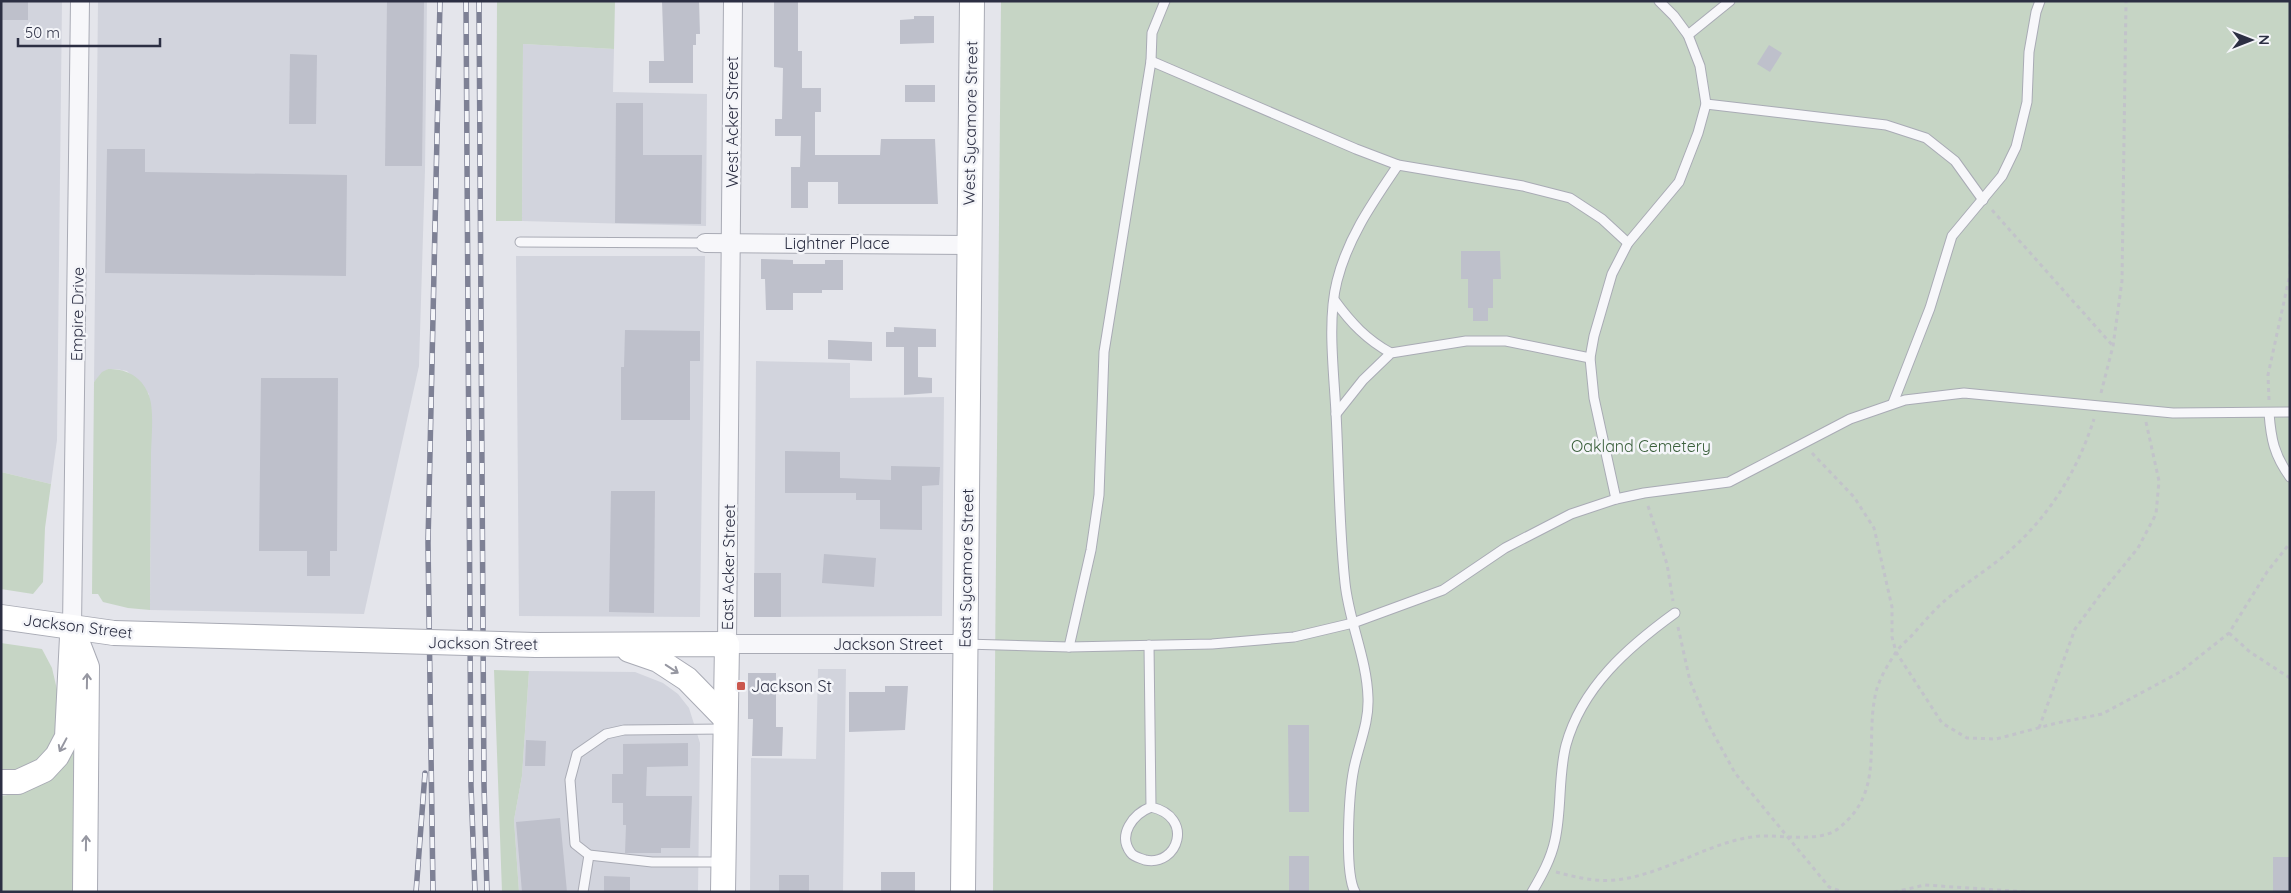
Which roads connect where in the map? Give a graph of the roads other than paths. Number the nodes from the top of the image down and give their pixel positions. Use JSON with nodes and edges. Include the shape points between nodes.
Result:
{"nodes":[{"id":1,"x":80,"y":1,"type":"edge"},
{"id":2,"x":733,"y":1,"type":"edge"},
{"id":3,"x":972,"y":1,"type":"edge"},
{"id":4,"x":1165,"y":1,"type":"edge"},
{"id":5,"x":1659,"y":1,"type":"edge"},
{"id":6,"x":1730,"y":1,"type":"edge"},
{"id":7,"x":2040,"y":1,"type":"edge"},
{"id":8,"x":1688,"y":35,"type":"junction"},
{"id":9,"x":1150,"y":61,"type":"junction"},
{"id":10,"x":1706,"y":104,"type":"junction"},
{"id":11,"x":1398,"y":165,"type":"junction"},
{"id":12,"x":1983,"y":200,"type":"junction"},
{"id":13,"x":520,"y":242,"type":"dead end"},
{"id":14,"x":732,"y":242,"type":"junction"},
{"id":15,"x":705,"y":243,"type":"joint"},
{"id":16,"x":1628,"y":243,"type":"junction"},
{"id":17,"x":969,"y":245,"type":"junction"},
{"id":18,"x":1334,"y":301,"type":"junction"},
{"id":19,"x":1391,"y":354,"type":"junction"},
{"id":20,"x":1590,"y":358,"type":"junction"},
{"id":21,"x":1892,"y":403,"type":"junction"},
{"id":22,"x":2290,"y":412,"type":"edge"},
{"id":23,"x":2269,"y":413,"type":"junction"},
{"id":24,"x":1336,"y":414,"type":"junction"},
{"id":25,"x":2290,"y":477,"type":"edge"},
{"id":26,"x":1616,"y":499,"type":"junction"},
{"id":27,"x":1675,"y":613,"type":"road end"},
{"id":28,"x":1,"y":616,"type":"edge"},
{"id":29,"x":1353,"y":623,"type":"junction"},
{"id":30,"x":72,"y":628,"type":"junction"},
{"id":31,"x":610,"y":644,"type":"junction"},
{"id":32,"x":727,"y":644,"type":"junction"},
{"id":33,"x":965,"y":644,"type":"junction"},
{"id":34,"x":1149,"y":645,"type":"junction"},
{"id":35,"x":1069,"y":647,"type":"junction"},
{"id":36,"x":724,"y":724,"type":"junction"},
{"id":37,"x":1,"y":782,"type":"edge"},
{"id":38,"x":1151,"y":807,"type":"junction"},
{"id":39,"x":589,"y":855,"type":"junction"},
{"id":40,"x":724,"y":880,"type":"edge"},
{"id":41,"x":85,"y":892,"type":"edge"},
{"id":42,"x":582,"y":892,"type":"edge"},
{"id":43,"x":963,"y":892,"type":"edge"},
{"id":44,"x":1355,"y":892,"type":"edge"},
{"id":45,"x":1532,"y":892,"type":"edge"}],
"edges":[{"from":1,"to":30,"type":"street","name":"Empire Drive"},
{"from":2,"to":14,"type":"street","name":"West Acker Street"},
{"from":3,"to":17,"type":"street","name":"West Sycamore Street"},
{"from":4,"to":9,"type":"lane","via":[[1152,33]]},
{"from":5,"to":8,"type":"lane"},
{"from":6,"to":8,"type":"lane"},
{"from":7,"to":12,"type":"lane","via":[[2029,52],[2026,102],[2016,147],[2002,176]]},
{"from":8,"to":10,"type":"lane","via":[[1700,66]]},
{"from":9,"to":11,"type":"lane"},
{"from":9,"to":35,"type":"lane","via":[[1104,352],[1099,495],[1091,550]]},
{"from":10,"to":12,"type":"lane","via":[[1886,125],[1918,135],[1955,162]]},
{"from":10,"to":16,"type":"lane","via":[[1679,182]]},
{"from":11,"to":16,"type":"lane","via":[[1523,186],[1570,198],[1602,219]]},
{"from":11,"to":18,"type":"lane","via":[[1365,214],[1348,247],[1336,283]]},
{"from":12,"to":21,"type":"lane","via":[[1952,236],[1930,308]]},
{"from":13,"to":15,"type":"lane"},
{"from":14,"to":15,"type":"street","name":"Lightner Place"},
{"from":14,"to":17,"type":"street","name":"Lightner Place"},
{"from":14,"to":32,"type":"street","name":"East Acker Street"},
{"from":16,"to":20,"type":"lane","via":[[1606,290]]},
{"from":17,"to":33,"type":"street","name":"East Sycamore Street"},
{"from":18,"to":19,"type":"lane","via":[[1371,342]]},
{"from":18,"to":24,"type":"lane"},
{"from":19,"to":20,"type":"lane","via":[[1466,341],[1506,341]]},
{"from":19,"to":24,"type":"lane","via":[[1363,380]]},
{"from":20,"to":26,"type":"lane","via":[[1594,398]]},
{"from":21,"to":23,"type":"lane","via":[[1964,393],[2173,413]]},
{"from":21,"to":26,"type":"lane","via":[[1850,419],[1729,482]]},
{"from":22,"to":23,"type":"lane"},
{"from":23,"to":25,"type":"lane","via":[[2271,441]]},
{"from":24,"to":29,"type":"lane","via":[[1345,585]]},
{"from":26,"to":29,"type":"lane","via":[[1571,514],[1505,548],[1443,590]]},
{"from":27,"to":45,"type":"lane","via":[[1640,638],[1609,670],[1586,698],[1576,717],[1566,746],[1556,840],[1546,869]]},
{"from":28,"to":30,"type":"street","name":"Jackson Street"},
{"from":29,"to":34,"type":"lane","via":[[1294,637]]},
{"from":29,"to":44,"type":"lane","via":[[1366,673],[1368,699],[1368,721],[1354,769],[1350,806],[1349,874]]},
{"from":30,"to":31,"type":"street","name":"Jackson Street","bridge":true,"via":[[114,633],[536,645]]},
{"from":30,"to":37,"type":"street","one_way":true,"via":[[67,738],[44,770],[18,782]]},
{"from":41,"to":30,"type":"street","one_way":true,"via":[[87,667]]},
{"from":31,"to":32,"type":"street","name":"Jackson Street"},
{"from":31,"to":36,"type":"street","one_way":true,"via":[[658,660],[687,679]]},
{"from":32,"to":33,"type":"street","name":"Jackson Street"},
{"from":32,"to":36,"type":"street","name":"East Acker Street"},
{"from":33,"to":35,"type":"lane"},
{"from":33,"to":43,"type":"street","name":"East Sycamore Street"},
{"from":34,"to":35,"type":"lane"},
{"from":34,"to":38,"type":"lane"},
{"from":36,"to":39,"type":"lane","via":[[624,730],[606,734],[577,754],[570,780],[575,844]]},
{"from":36,"to":40,"type":"street","name":"East Acker Street"},
{"from":38,"to":38,"type":"lane","via":[[1136,815],[1127,828],[1126,836],[1133,855],[1150,861],[1170,853],[1178,834],[1177,824],[1170,816]]},
{"from":39,"to":40,"type":"lane","via":[[652,862]]},
{"from":39,"to":42,"type":"lane"}]}
